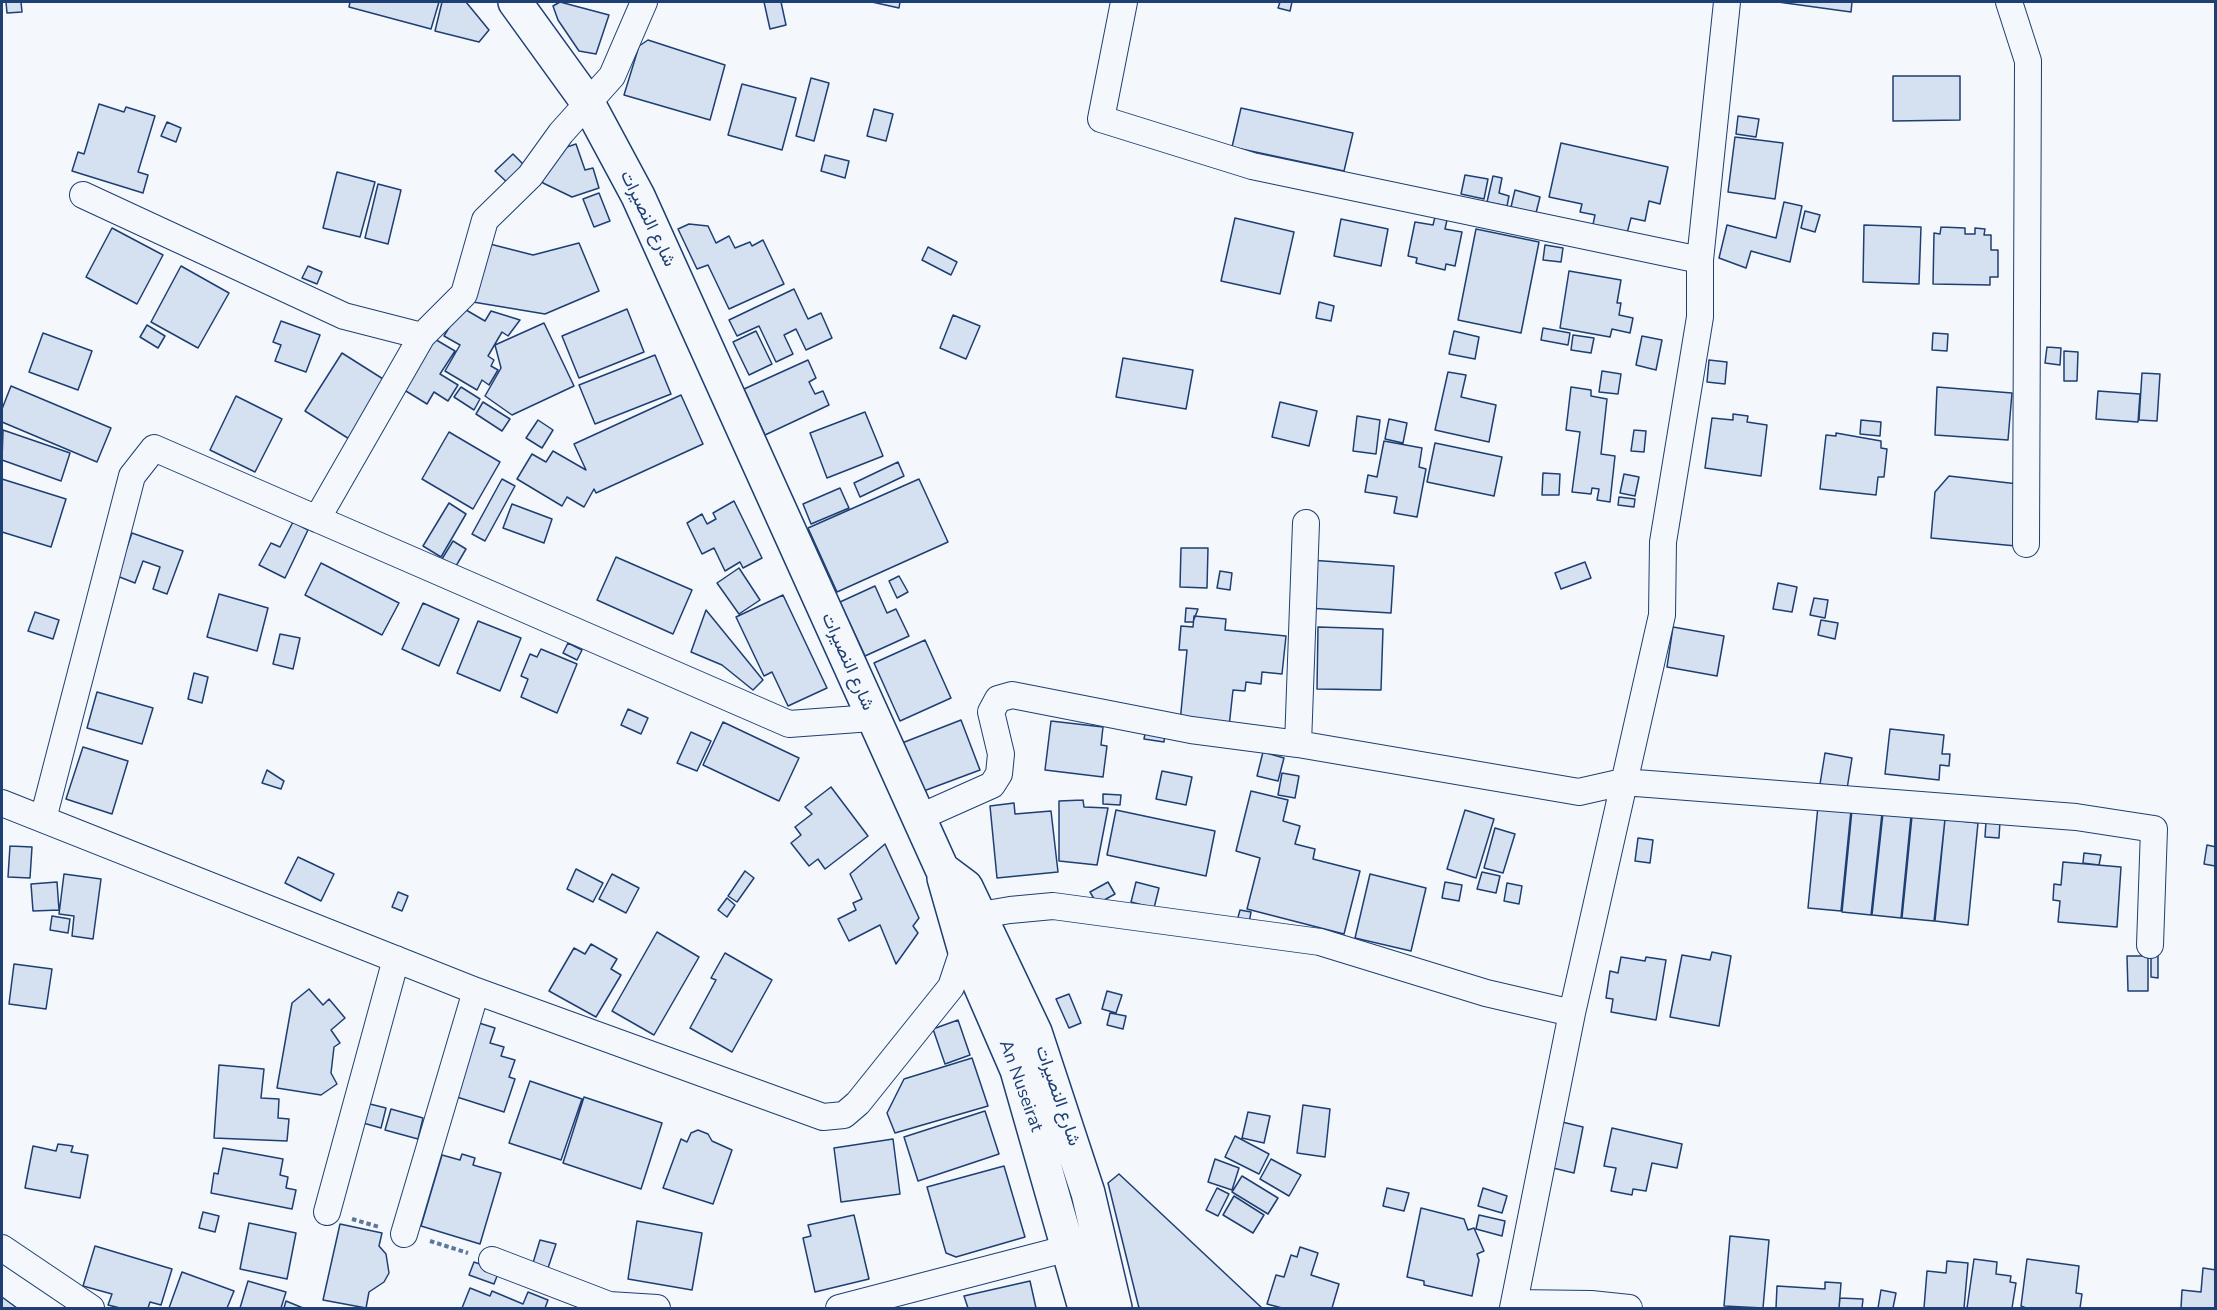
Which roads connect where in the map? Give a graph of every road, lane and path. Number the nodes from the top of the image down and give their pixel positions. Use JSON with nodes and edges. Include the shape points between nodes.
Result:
{"nodes":[{"id":1,"x":502,"y":2,"type":"edge"},
{"id":2,"x":515,"y":2,"type":"edge"},
{"id":3,"x":644,"y":2,"type":"edge"},
{"id":4,"x":1124,"y":2,"type":"edge"},
{"id":5,"x":1727,"y":2,"type":"edge"},
{"id":6,"x":2009,"y":2,"type":"edge"},
{"id":7,"x":535,"y":29,"type":"junction"},
{"id":8,"x":588,"y":103,"type":"junction"},
{"id":9,"x":83,"y":195,"type":"dead end"},
{"id":10,"x":1700,"y":260,"type":"junction"},
{"id":11,"x":422,"y":336,"type":"junction"},
{"id":12,"x":317,"y":519,"type":"junction"},
{"id":13,"x":1306,"y":523,"type":"dead end"},
{"id":14,"x":2026,"y":544,"type":"dead end"},
{"id":15,"x":872,"y":718,"type":"junction"},
{"id":16,"x":1298,"y":744,"type":"junction"},
{"id":17,"x":1623,"y":782,"type":"junction"},
{"id":18,"x":2,"y":803,"type":"edge"},
{"id":19,"x":918,"y":818,"type":"junction"},
{"id":20,"x":43,"y":819,"type":"junction"},
{"id":21,"x":942,"y":869,"type":"joint"},
{"id":22,"x":967,"y":928,"type":"junction"},
{"id":23,"x":2150,"y":945,"type":"dead end"},
{"id":24,"x":396,"y":959,"type":"junction"},
{"id":25,"x":476,"y":991,"type":"junction"},
{"id":26,"x":1572,"y":1013,"type":"junction"},
{"id":27,"x":327,"y":1212,"type":"dead end"},
{"id":28,"x":404,"y":1234,"type":"dead end"},
{"id":29,"x":2,"y":1248,"type":"edge"},
{"id":30,"x":1069,"y":1248,"type":"junction"},
{"id":31,"x":492,"y":1260,"type":"dead end"},
{"id":32,"x":1514,"y":1306,"type":"edge"},
{"id":33,"x":91,"y":1308,"type":"edge"},
{"id":34,"x":657,"y":1308,"type":"edge"},
{"id":35,"x":839,"y":1308,"type":"edge"},
{"id":36,"x":1085,"y":1308,"type":"edge"},
{"id":37,"x":1115,"y":1308,"type":"edge"},
{"id":38,"x":1629,"y":1308,"type":"edge"}],
"edges":[{"from":1,"to":7,"type":"main road","name":"شارع النصيرات"},
{"from":2,"to":7,"type":"main road","name":"شارع النصيرات"},
{"from":3,"to":8,"type":"street","via":[[612,76]]},
{"from":4,"to":10,"type":"street","via":[[1101,119],[1252,166]]},
{"from":5,"to":10,"type":"street"},
{"from":6,"to":14,"type":"street","via":[[2028,61]]},
{"from":7,"to":8,"type":"main road","name":"شارع النصيرات"},
{"from":8,"to":11,"type":"street","via":[[530,176],[485,220],[464,294]]},
{"from":8,"to":15,"type":"main road","name":"شارع النصيرات","via":[[639,196]]},
{"from":9,"to":11,"type":"street","via":[[344,316]]},
{"from":10,"to":17,"type":"street","via":[[1700,317],[1662,542],[1662,615]]},
{"from":11,"to":12,"type":"street"},
{"from":12,"to":15,"type":"street","via":[[789,723]]},
{"from":12,"to":20,"type":"street","via":[[154,448],[132,476]]},
{"from":13,"to":16,"type":"street"},
{"from":15,"to":19,"type":"main road","name":"شارع النصيرات"},
{"from":16,"to":17,"type":"street","via":[[1579,792]]},
{"from":16,"to":19,"type":"street","via":[[1191,730],[1012,695],[999,699],[991,712],[1001,754],[999,774],[992,786]]},
{"from":17,"to":23,"type":"street","via":[[2076,817],[2154,829]]},
{"from":17,"to":26,"type":"street"},
{"from":18,"to":20,"type":"street"},
{"from":19,"to":21,"type":"main road","name":"شارع النصيرات"},
{"from":20,"to":24,"type":"street"},
{"from":21,"to":22,"type":"main road","name":"An Nuseirat"},
{"from":22,"to":25,"type":"street","via":[[951,987],[858,1103],[844,1115],[823,1117]]},
{"from":22,"to":26,"type":"street","via":[[1030,907],[1053,906],[1320,942],[1486,993]]},
{"from":22,"to":30,"type":"main road","name":"An Nuseirat","via":[[1017,1070]]},
{"from":22,"to":37,"type":"main road","name":"شارع النصيرات","via":[[1035,1032],[1088,1193]]},
{"from":24,"to":25,"type":"street"},
{"from":24,"to":27,"type":"street"},
{"from":25,"to":28,"type":"street"},
{"from":26,"to":32,"type":"street"},
{"from":29,"to":33,"type":"street"},
{"from":30,"to":35,"type":"street"},
{"from":30,"to":36,"type":"main road","name":"An Nuseirat"},
{"from":31,"to":34,"type":"street","via":[[609,1305]]},
{"from":32,"to":38,"type":"street","via":[[1592,1304]]}]}
